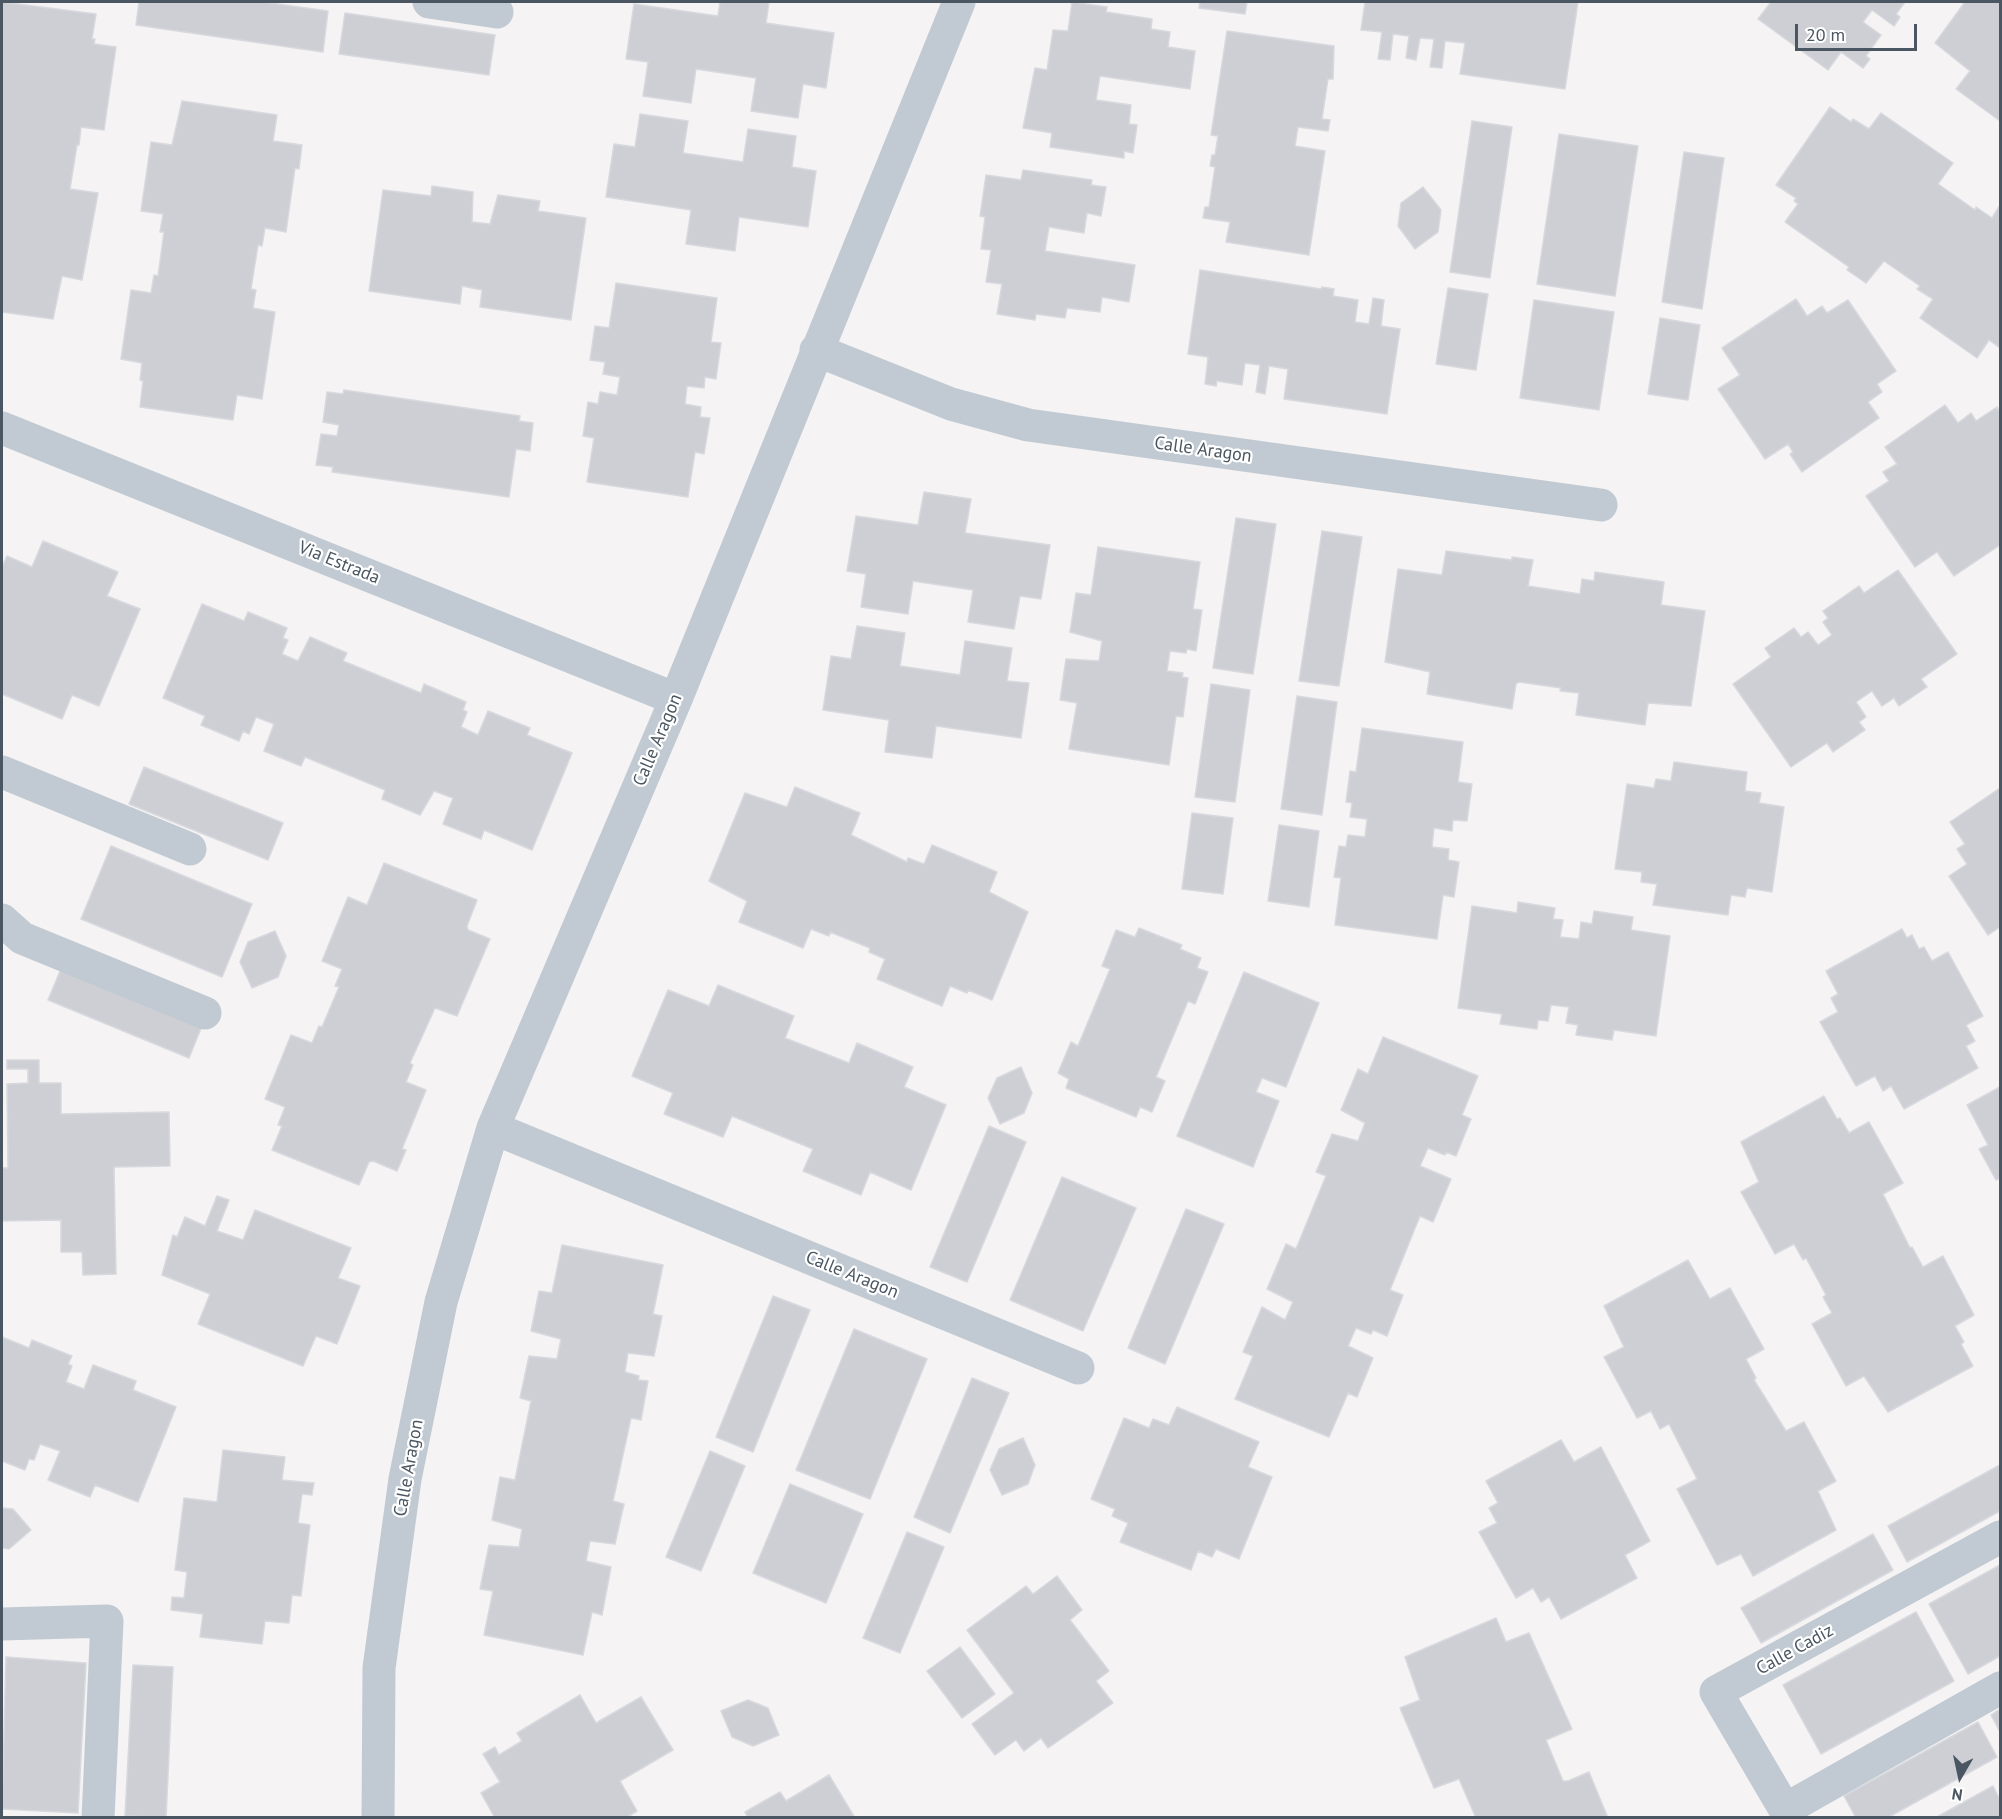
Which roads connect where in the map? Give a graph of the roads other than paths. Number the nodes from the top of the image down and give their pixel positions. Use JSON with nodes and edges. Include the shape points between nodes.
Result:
{"nodes":[{"id":1,"x":429,"y":2,"type":"edge"},
{"id":2,"x":959,"y":2,"type":"edge"},
{"id":3,"x":497,"y":12,"type":"dead end"},
{"id":4,"x":816,"y":350,"type":"junction"},
{"id":5,"x":2,"y":428,"type":"edge"},
{"id":6,"x":1601,"y":504,"type":"dead end"},
{"id":7,"x":676,"y":699,"type":"junction"},
{"id":8,"x":2,"y":772,"type":"edge"},
{"id":9,"x":190,"y":849,"type":"dead end"},
{"id":10,"x":2,"y":920,"type":"edge"},
{"id":11,"x":206,"y":1013,"type":"dead end"},
{"id":12,"x":493,"y":1128,"type":"junction"},
{"id":13,"x":1078,"y":1368,"type":"dead end"},
{"id":14,"x":2001,"y":1537,"type":"edge"},
{"id":15,"x":2,"y":1624,"type":"edge"},
{"id":16,"x":2001,"y":1689,"type":"edge"},
{"id":17,"x":1788,"y":1813,"type":"edge"},
{"id":18,"x":98,"y":1818,"type":"edge"},
{"id":19,"x":378,"y":1818,"type":"edge"}],
"edges":[{"from":1,"to":3,"type":"street"},
{"from":2,"to":4,"type":"street","name":"Calle Aragon"},
{"from":4,"to":6,"type":"street","name":"Calle Aragon","via":[[951,404],[1028,425]]},
{"from":4,"to":7,"type":"street","name":"Calle Aragon"},
{"from":5,"to":7,"type":"street","name":"Via Estrada"},
{"from":7,"to":12,"type":"street","name":"Calle Aragon"},
{"from":8,"to":9,"type":"street"},
{"from":10,"to":11,"type":"street","via":[[22,938]]},
{"from":12,"to":13,"type":"street","name":"Calle Aragon"},
{"from":12,"to":19,"type":"street","name":"Calle Aragon","via":[[441,1302],[405,1479],[379,1668]]},
{"from":14,"to":17,"type":"street","name":"Calle Cadiz","via":[[1716,1692]]},
{"from":15,"to":18,"type":"street","via":[[107,1621]]},
{"from":16,"to":17,"type":"street"}]}
